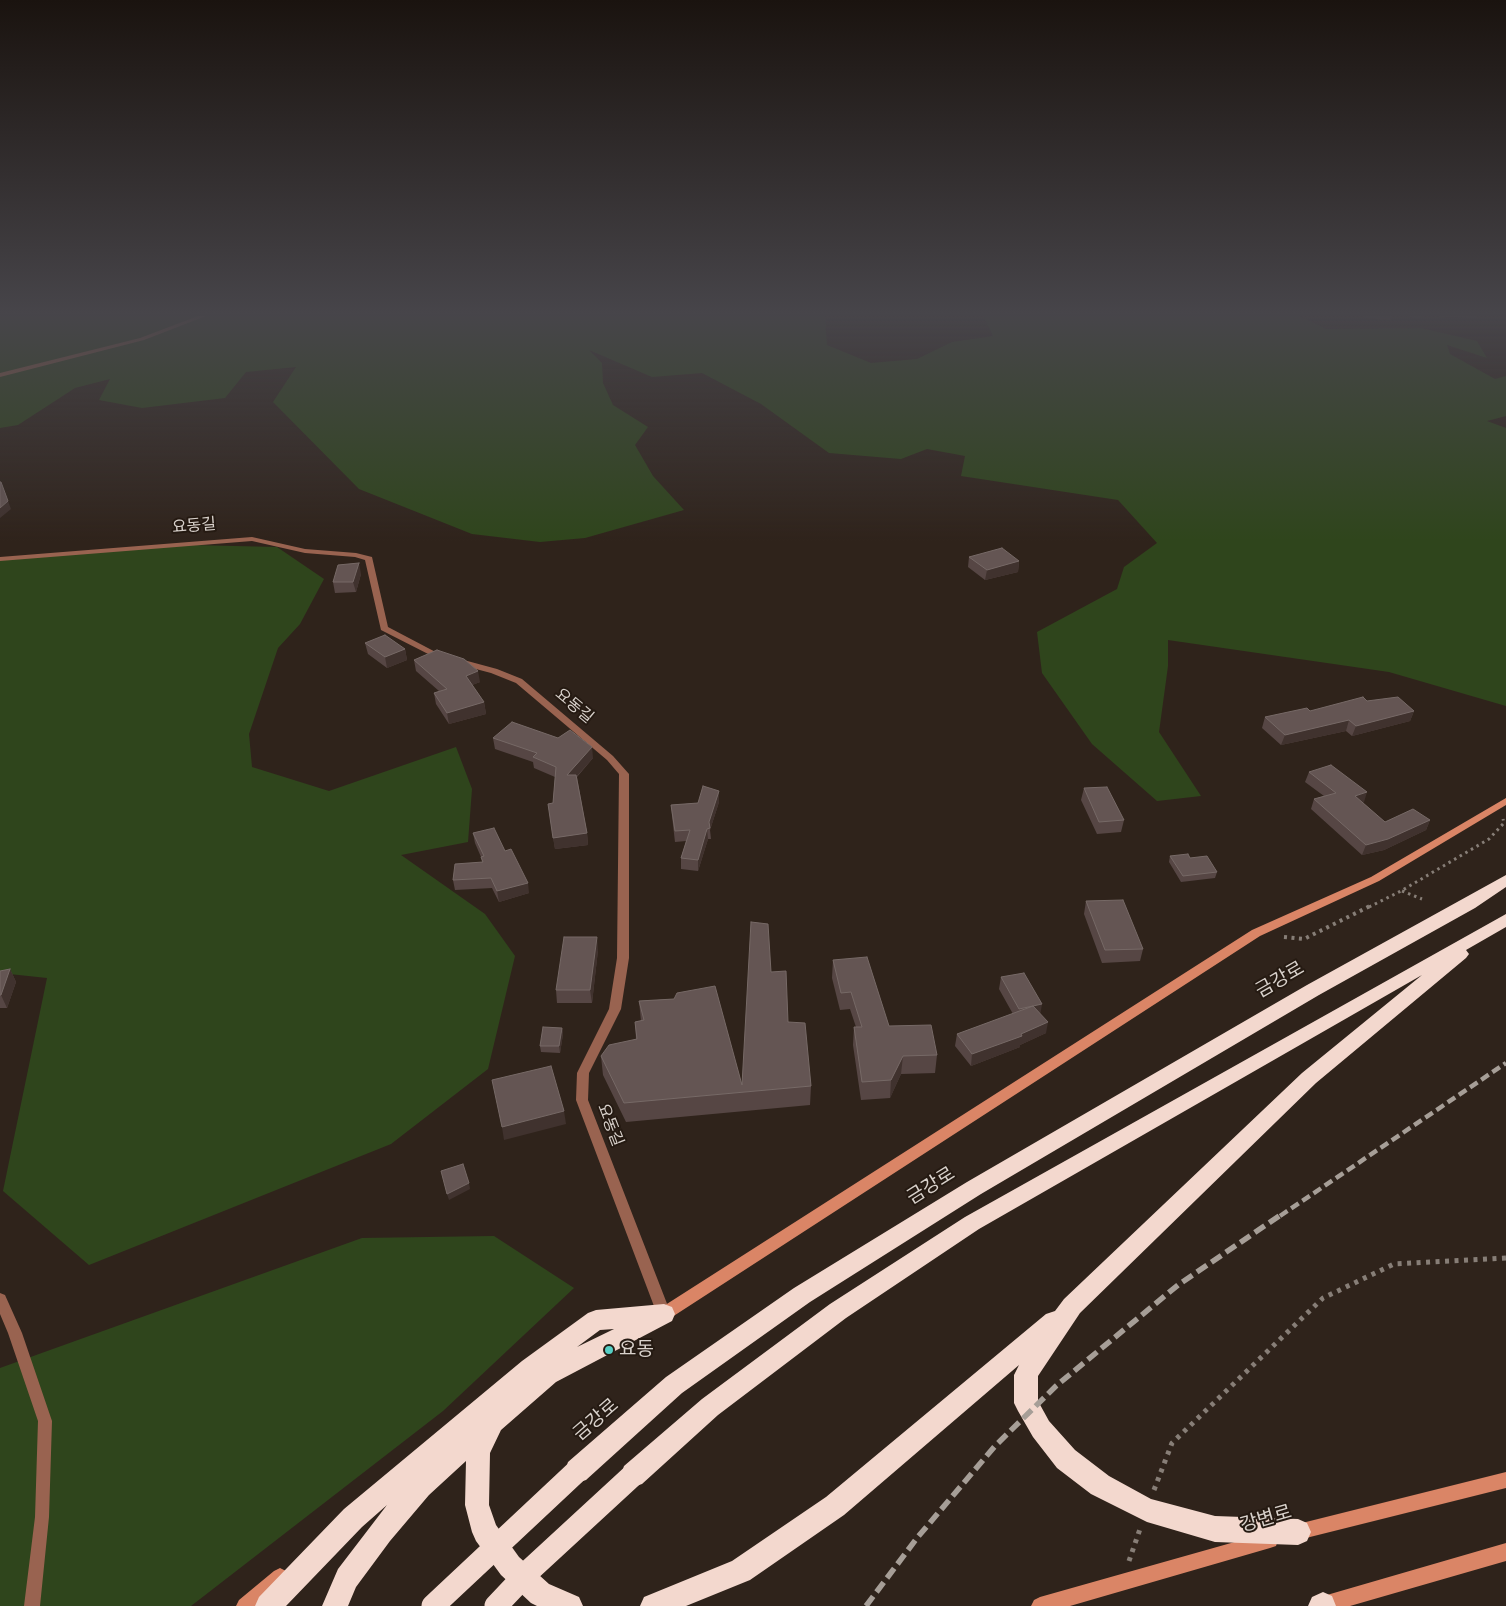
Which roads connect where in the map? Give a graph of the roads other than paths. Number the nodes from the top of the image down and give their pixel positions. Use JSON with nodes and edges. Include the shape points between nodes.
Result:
{"nodes":[{"id":1,"x":0,"y":559,"type":"edge"},
{"id":2,"x":1504,"y":802,"type":"edge"},
{"id":3,"x":1506,"y":880,"type":"edge"},
{"id":4,"x":1498,"y":925,"type":"edge"},
{"id":5,"x":0,"y":1299,"type":"edge"},
{"id":6,"x":1072,"y":1306,"type":"junction"},
{"id":7,"x":664,"y":1314,"type":"junction"},
{"id":8,"x":530,"y":1369,"type":"junction"},
{"id":9,"x":492,"y":1422,"type":"junction"},
{"id":10,"x":1506,"y":1480,"type":"edge"},
{"id":11,"x":353,"y":1518,"type":"junction"},
{"id":12,"x":1298,"y":1532,"type":"junction"},
{"id":13,"x":1506,"y":1552,"type":"edge"},
{"id":14,"x":32,"y":1606,"type":"edge"},
{"id":15,"x":245,"y":1606,"type":"edge"},
{"id":16,"x":268,"y":1606,"type":"edge"},
{"id":17,"x":335,"y":1606,"type":"edge"},
{"id":18,"x":433,"y":1606,"type":"edge"},
{"id":19,"x":496,"y":1606,"type":"edge"},
{"id":20,"x":570,"y":1606,"type":"edge"},
{"id":21,"x":653,"y":1606,"type":"edge"},
{"id":22,"x":1040,"y":1606,"type":"edge"},
{"id":23,"x":1321,"y":1606,"type":"edge"}],
"edges":[{"from":1,"to":7,"type":"street","name":"요동길","via":[[252,539],[305,551],[368,559],[384,628],[436,656],[519,681],[610,758],[624,774],[623,958],[615,1009],[583,1073],[582,1100]]},
{"from":2,"to":7,"type":"street","via":[[1375,879],[1256,932]]},
{"from":3,"to":18,"type":"highway","name":"금강로","bridge":true,"via":[[974,1188],[802,1295],[674,1385]]},
{"from":4,"to":6,"type":"highway","via":[[1309,1078]]},
{"from":4,"to":19,"type":"highway","bridge":true,"via":[[972,1223],[838,1311],[710,1407],[531,1569]]},
{"from":5,"to":14,"type":"lane","via":[[45,1421],[42,1518]]},
{"from":6,"to":12,"type":"highway","via":[[1034,1359],[1026,1376],[1026,1402],[1041,1429],[1066,1459],[1100,1485],[1147,1510],[1215,1529]]},
{"from":6,"to":21,"type":"highway","via":[[835,1506],[741,1571]]},
{"from":7,"to":8,"type":"highway","via":[[596,1320]]},
{"from":7,"to":9,"type":"highway","via":[[548,1374]]},
{"from":8,"to":9,"type":"highway","via":[[501,1403]]},
{"from":8,"to":11,"type":"highway"},
{"from":9,"to":17,"type":"highway","via":[[420,1486],[347,1578]]},
{"from":9,"to":20,"type":"highway","via":[[478,1452],[477,1505],[485,1532],[510,1566],[540,1594]]},
{"from":10,"to":12,"type":"street","name":"강변로"},
{"from":11,"to":15,"type":"street"},
{"from":11,"to":16,"type":"highway"},
{"from":12,"to":22,"type":"street","name":"강변로"},
{"from":13,"to":23,"type":"street"}]}
